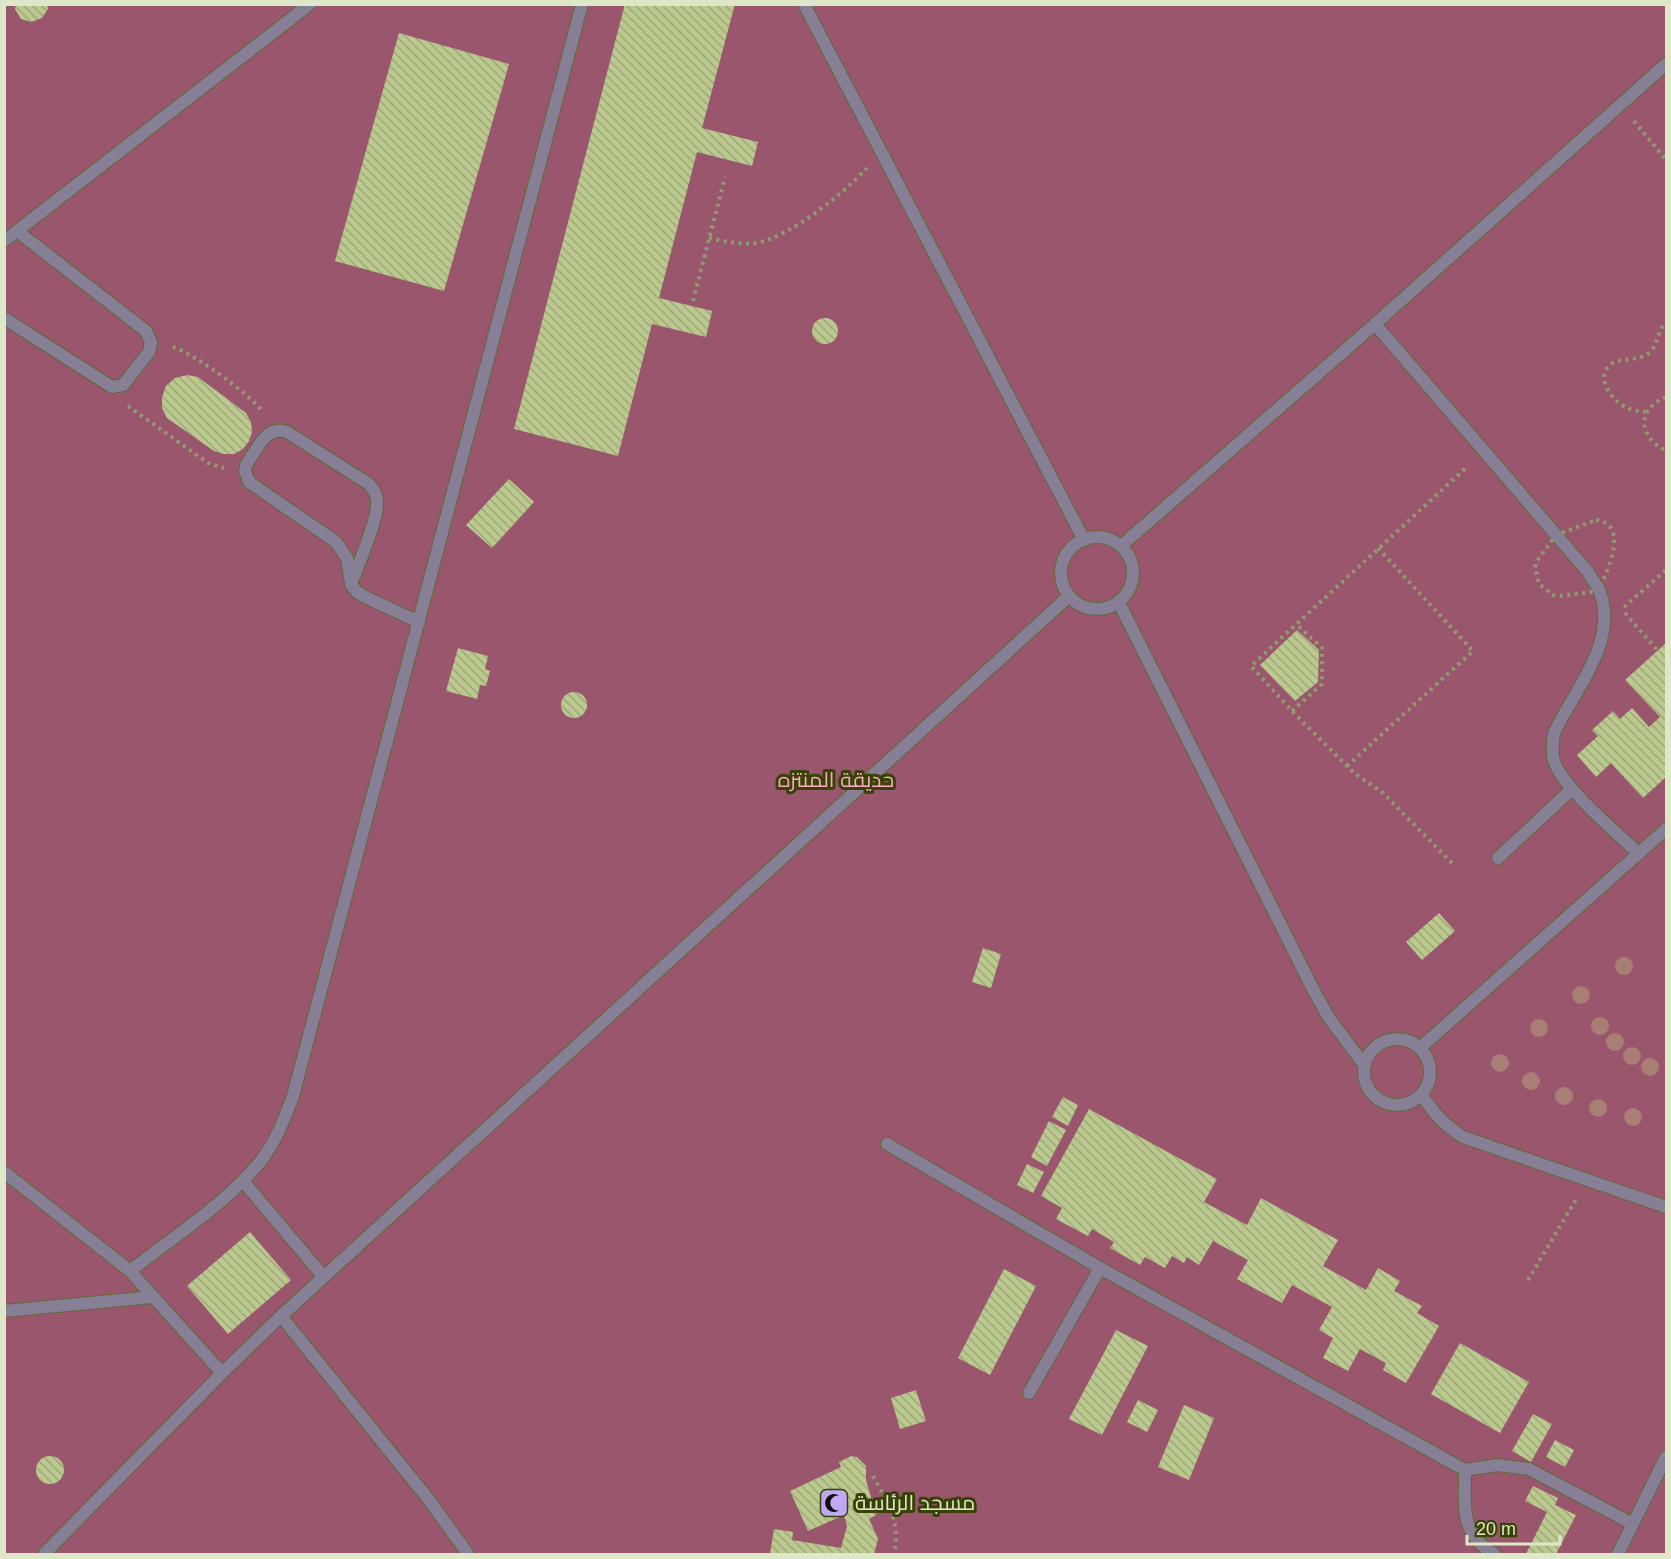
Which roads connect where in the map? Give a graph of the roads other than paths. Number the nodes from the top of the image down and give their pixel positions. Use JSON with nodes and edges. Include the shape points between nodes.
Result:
{"nodes":[{"id":1,"x":310,"y":4,"type":"edge"},
{"id":2,"x":582,"y":4,"type":"edge"},
{"id":3,"x":804,"y":4,"type":"edge"},
{"id":4,"x":1666,"y":64,"type":"edge"},
{"id":5,"x":17,"y":231,"type":"junction"},
{"id":6,"x":4,"y":241,"type":"edge"},
{"id":7,"x":4,"y":318,"type":"edge"},
{"id":8,"x":1375,"y":324,"type":"junction"},
{"id":9,"x":1083,"y":540,"type":"junction"},
{"id":10,"x":1120,"y":546,"type":"junction"},
{"id":11,"x":351,"y":584,"type":"junction"},
{"id":12,"x":1069,"y":596,"type":"junction"},
{"id":13,"x":1119,"y":603,"type":"junction"},
{"id":14,"x":418,"y":622,"type":"junction"},
{"id":15,"x":1572,"y":789,"type":"junction"},
{"id":16,"x":1666,"y":829,"type":"edge"},
{"id":17,"x":1639,"y":854,"type":"junction"},
{"id":18,"x":1498,"y":858,"type":"dead end"},
{"id":19,"x":1420,"y":1048,"type":"junction"},
{"id":20,"x":1365,"y":1066,"type":"junction"},
{"id":21,"x":1422,"y":1095,"type":"junction"},
{"id":22,"x":887,"y":1144,"type":"dead end"},
{"id":23,"x":4,"y":1172,"type":"edge"},
{"id":24,"x":243,"y":1181,"type":"junction"},
{"id":25,"x":1666,"y":1207,"type":"edge"},
{"id":26,"x":1100,"y":1268,"type":"junction"},
{"id":27,"x":130,"y":1271,"type":"junction"},
{"id":28,"x":323,"y":1276,"type":"junction"},
{"id":29,"x":153,"y":1297,"type":"junction"},
{"id":30,"x":4,"y":1311,"type":"edge"},
{"id":31,"x":281,"y":1316,"type":"junction"},
{"id":32,"x":222,"y":1372,"type":"junction"},
{"id":33,"x":1029,"y":1393,"type":"dead end"},
{"id":34,"x":1666,"y":1457,"type":"edge"},
{"id":35,"x":1465,"y":1470,"type":"junction"},
{"id":36,"x":1633,"y":1524,"type":"junction"},
{"id":37,"x":44,"y":1554,"type":"edge"},
{"id":38,"x":468,"y":1554,"type":"edge"},
{"id":39,"x":1494,"y":1554,"type":"edge"},
{"id":40,"x":1618,"y":1554,"type":"edge"}],
"edges":[{"from":1,"to":5,"type":"lane"},
{"from":2,"to":14,"type":"lane"},
{"from":3,"to":9,"type":"lane"},
{"from":4,"to":8,"type":"lane"},
{"from":5,"to":6,"type":"lane"},
{"from":5,"to":7,"type":"lane","via":[[146,332],[151,342],[149,352],[128,381],[118,388]]},
{"from":8,"to":10,"type":"lane"},
{"from":8,"to":15,"type":"lane","via":[[1588,572],[1599,591],[1605,623],[1602,640],[1554,734],[1552,747],[1554,761]]},
{"from":9,"to":10,"type":"lane","via":[[1103,538]]},
{"from":9,"to":12,"type":"lane","via":[[1067,554],[1063,565],[1061,576]]},
{"from":10,"to":13,"type":"lane","via":[[1131,562],[1133,581]]},
{"from":11,"to":11,"type":"lane","via":[[347,558],[336,542],[253,486],[246,477],[246,465],[273,431],[287,432],[373,489],[377,510]]},
{"from":11,"to":14,"type":"lane","via":[[363,596]]},
{"from":12,"to":13,"type":"lane","via":[[1087,608],[1109,608]]},
{"from":12,"to":28,"type":"lane"},
{"from":13,"to":20,"type":"lane","via":[[1314,991]]},
{"from":14,"to":24,"type":"lane","via":[[293,1095],[264,1156]]},
{"from":15,"to":17,"type":"lane"},
{"from":15,"to":18,"type":"lane"},
{"from":16,"to":17,"type":"lane"},
{"from":17,"to":19,"type":"lane"},
{"from":19,"to":20,"type":"lane","via":[[1399,1039],[1388,1041],[1377,1046]]},
{"from":19,"to":21,"type":"lane","via":[[1431,1071]]},
{"from":20,"to":21,"type":"lane","via":[[1369,1090],[1388,1105],[1400,1106]]},
{"from":21,"to":25,"type":"lane","via":[[1446,1126],[1463,1137]]},
{"from":22,"to":26,"type":"lane"},
{"from":23,"to":27,"type":"lane"},
{"from":24,"to":27,"type":"lane"},
{"from":24,"to":28,"type":"lane"},
{"from":26,"to":33,"type":"lane"},
{"from":26,"to":35,"type":"lane"},
{"from":27,"to":29,"type":"lane"},
{"from":28,"to":31,"type":"lane"},
{"from":29,"to":30,"type":"lane"},
{"from":29,"to":32,"type":"lane"},
{"from":31,"to":32,"type":"lane"},
{"from":31,"to":38,"type":"lane"},
{"from":32,"to":37,"type":"lane"},
{"from":34,"to":36,"type":"lane"},
{"from":35,"to":36,"type":"lane","via":[[1497,1465],[1529,1469]]},
{"from":35,"to":39,"type":"lane","via":[[1468,1528]]},
{"from":36,"to":40,"type":"lane"}]}
